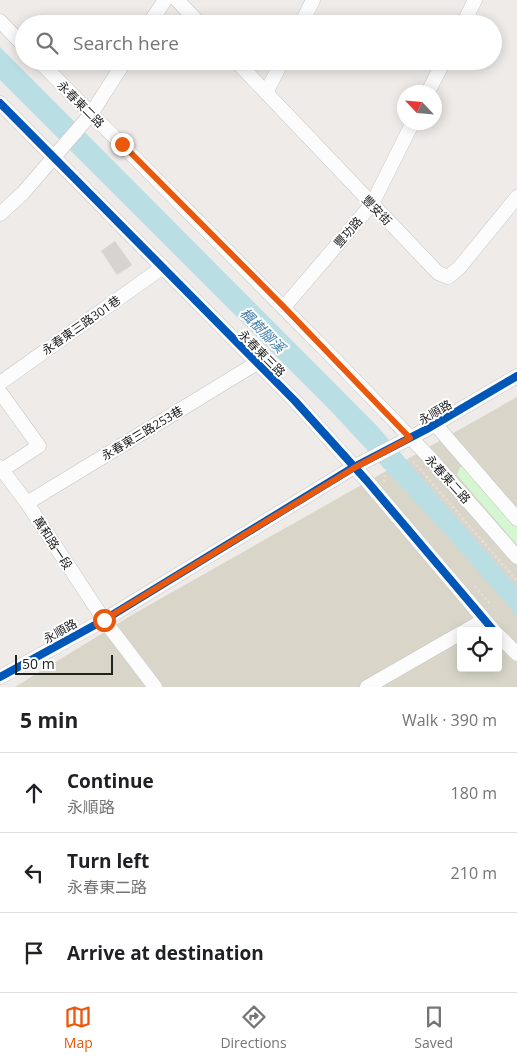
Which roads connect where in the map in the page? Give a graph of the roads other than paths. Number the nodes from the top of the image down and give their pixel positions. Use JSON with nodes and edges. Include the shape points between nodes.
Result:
{"nodes":[{"id":1,"x":165,"y":0,"type":"edge"},
{"id":2,"x":177,"y":0,"type":"edge"},
{"id":3,"x":313,"y":0,"type":"edge"},
{"id":4,"x":475,"y":0,"type":"edge"},
{"id":5,"x":155,"y":15,"type":"edge"},
{"id":6,"x":191,"y":15,"type":"edge"},
{"id":7,"x":306,"y":15,"type":"edge"},
{"id":8,"x":468,"y":15,"type":"edge"},
{"id":9,"x":0,"y":21,"type":"edge"},
{"id":10,"x":15,"y":37,"type":"edge"},
{"id":11,"x":47,"y":70,"type":"edge"},
{"id":12,"x":119,"y":70,"type":"edge"},
{"id":13,"x":244,"y":70,"type":"edge"},
{"id":14,"x":278,"y":70,"type":"edge"},
{"id":15,"x":439,"y":70,"type":"edge"},
{"id":16,"x":432,"y":85,"type":"edge"},
{"id":17,"x":266,"y":93,"type":"junction"},
{"id":18,"x":0,"y":103,"type":"edge"},
{"id":19,"x":88,"y":117,"type":"junction"},
{"id":20,"x":409,"y":130,"type":"edge"},
{"id":21,"x":57,"y":152,"type":"junction"},
{"id":22,"x":517,"y":197,"type":"edge"},
{"id":23,"x":372,"y":204,"type":"junction"},
{"id":24,"x":0,"y":214,"type":"edge"},
{"id":25,"x":163,"y":267,"type":"junction"},
{"id":26,"x":284,"y":307,"type":"junction"},
{"id":27,"x":257,"y":363,"type":"junction"},
{"id":28,"x":517,"y":376,"type":"edge"},
{"id":29,"x":0,"y":383,"type":"edge"},
{"id":30,"x":0,"y":392,"type":"edge"},
{"id":31,"x":436,"y":424,"type":"junction"},
{"id":32,"x":410,"y":438,"type":"junction"},
{"id":33,"x":354,"y":468,"type":"junction"},
{"id":34,"x":1,"y":469,"type":"edge"},
{"id":35,"x":27,"y":503,"type":"junction"},
{"id":36,"x":517,"y":519,"type":"edge"},
{"id":37,"x":517,"y":557,"type":"edge"},
{"id":38,"x":104,"y":620,"type":"junction"},
{"id":39,"x":484,"y":620,"type":"junction"},
{"id":40,"x":472,"y":627,"type":"edge"},
{"id":41,"x":490,"y":627,"type":"edge"},
{"id":42,"x":457,"y":635,"type":"edge"},
{"id":43,"x":502,"y":639,"type":"edge"},
{"id":44,"x":517,"y":654,"type":"edge"},
{"id":45,"x":0,"y":677,"type":"edge"},
{"id":46,"x":155,"y":687,"type":"edge"},
{"id":47,"x":367,"y":687,"type":"edge"}],
"edges":[{"from":1,"to":5,"type":"street"},
{"from":2,"to":6,"type":"street"},
{"from":3,"to":7,"type":"street"},
{"from":4,"to":8,"type":"street"},
{"from":9,"to":10,"type":"street"},
{"from":11,"to":19,"type":"street","name":"永春東二路"},
{"from":12,"to":19,"type":"street"},
{"from":13,"to":17,"type":"street","name":"豐安街"},
{"from":14,"to":17,"type":"street"},
{"from":15,"to":16,"type":"street"},
{"from":17,"to":23,"type":"street","name":"豐安街"},
{"from":18,"to":21,"type":"street","name":"永春東三路"},
{"from":19,"to":21,"type":"street"},
{"from":19,"to":26,"type":"street","name":"永春東二路"},
{"from":20,"to":23,"type":"street","name":"豐功路"},
{"from":21,"to":24,"type":"street","via":[[23,193]]},
{"from":21,"to":25,"type":"street","name":"永春東三路"},
{"from":22,"to":23,"type":"street","name":"豐安街","via":[[448,277],[438,273]]},
{"from":23,"to":26,"type":"street","name":"豐功路"},
{"from":25,"to":27,"type":"street","name":"永春東三路"},
{"from":25,"to":29,"type":"street","name":"永春東三路301巷"},
{"from":26,"to":32,"type":"street","name":"永春東二路"},
{"from":27,"to":33,"type":"street","name":"永春東三路"},
{"from":27,"to":35,"type":"street","name":"永春東三路253巷"},
{"from":28,"to":31,"type":"street","name":"永順路"},
{"from":30,"to":34,"type":"street","via":[[39,446]]},
{"from":31,"to":32,"type":"street","name":"永順路"},
{"from":31,"to":36,"type":"street","name":"永春東二路"},
{"from":32,"to":33,"type":"street","name":"永順路"},
{"from":32,"to":37,"type":"street","name":"永春東二路"},
{"from":33,"to":38,"type":"street","name":"永順路"},
{"from":33,"to":39,"type":"street","name":"永春東三路"},
{"from":34,"to":35,"type":"street","name":"萬和路一段"},
{"from":35,"to":38,"type":"street","name":"萬和路一段"},
{"from":38,"to":45,"type":"street","name":"永順路"},
{"from":38,"to":46,"type":"street","name":"萬和路一段"},
{"from":39,"to":40,"type":"street"},
{"from":39,"to":41,"type":"street","name":"永春東三路"},
{"from":42,"to":47,"type":"street"},
{"from":43,"to":44,"type":"street"}]}
